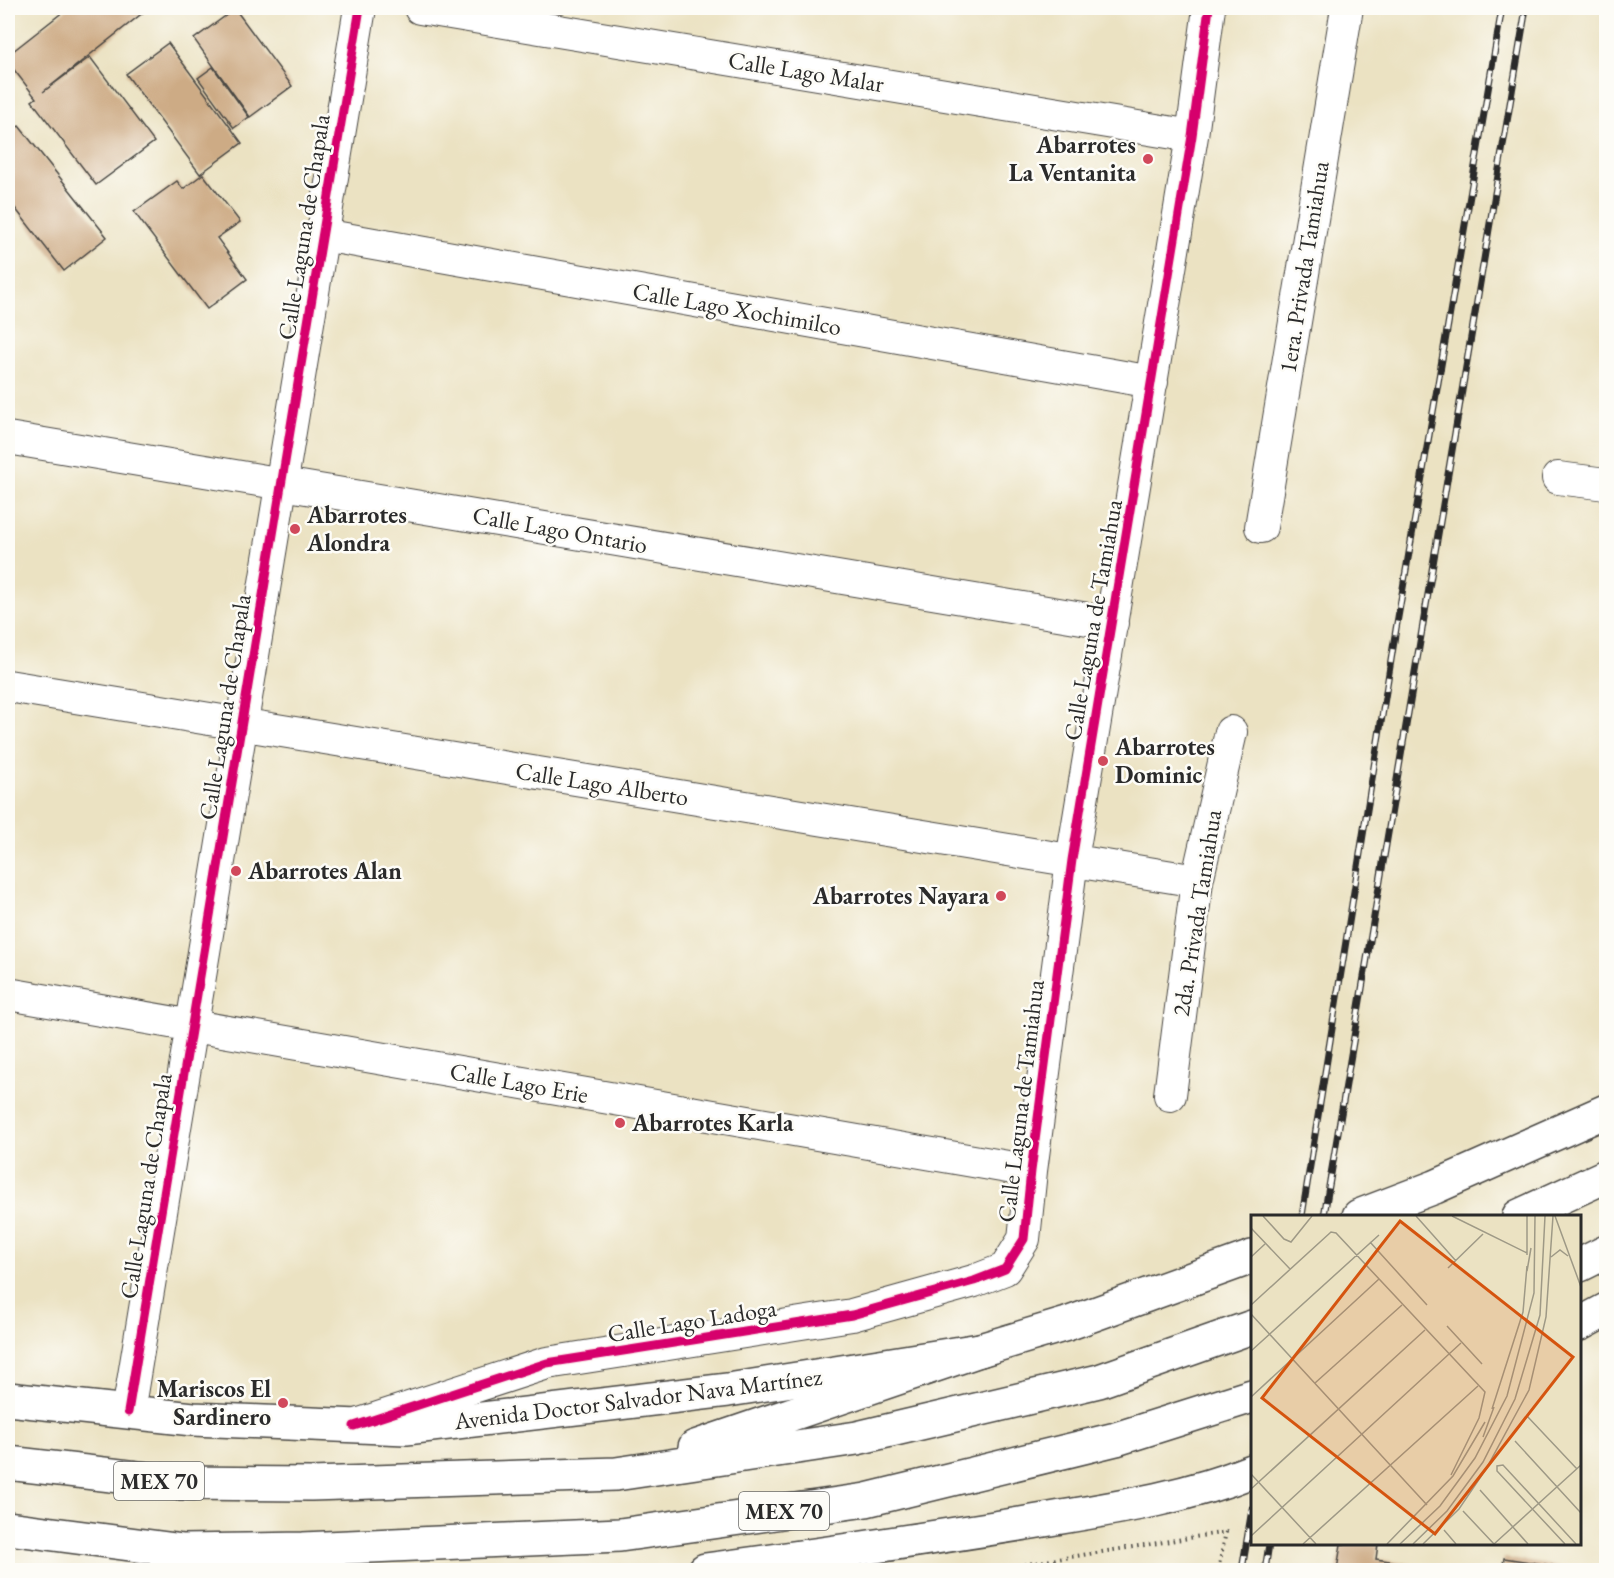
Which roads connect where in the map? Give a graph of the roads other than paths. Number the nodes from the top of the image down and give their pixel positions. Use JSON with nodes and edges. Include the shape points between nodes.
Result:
{"nodes":[{"id":1,"x":360,"y":8,"type":"edge"},
{"id":2,"x":420,"y":8,"type":"edge"},
{"id":3,"x":1209,"y":8,"type":"edge"},
{"id":4,"x":1347,"y":8,"type":"edge"},
{"id":5,"x":1192,"y":136,"type":"junction"},
{"id":6,"x":323,"y":235,"type":"junction"},
{"id":7,"x":1152,"y":382,"type":"junction"},
{"id":8,"x":8,"y":438,"type":"edge"},
{"id":9,"x":1558,"y":478,"type":"dead end"},
{"id":10,"x":281,"y":484,"type":"junction"},
{"id":11,"x":1606,"y":484,"type":"edge"},
{"id":12,"x":1261,"y":527,"type":"dead end"},
{"id":13,"x":1112,"y":623,"type":"junction"},
{"id":14,"x":8,"y":686,"type":"edge"},
{"id":15,"x":242,"y":725,"type":"junction"},
{"id":16,"x":1231,"y":732,"type":"dead end"},
{"id":17,"x":1072,"y":860,"type":"junction"},
{"id":18,"x":1197,"y":881,"type":"junction"},
{"id":19,"x":8,"y":994,"type":"edge"},
{"id":20,"x":192,"y":1027,"type":"junction"},
{"id":21,"x":1170,"y":1095,"type":"dead end"},
{"id":22,"x":1606,"y":1111,"type":"edge"},
{"id":23,"x":1031,"y":1171,"type":"junction"},
{"id":24,"x":1606,"y":1176,"type":"edge"},
{"id":25,"x":1362,"y":1215,"type":"edge"},
{"id":26,"x":1521,"y":1215,"type":"edge"},
{"id":27,"x":1024,"y":1239,"type":"joint"},
{"id":28,"x":1606,"y":1252,"type":"edge"},
{"id":29,"x":1251,"y":1257,"type":"edge"},
{"id":30,"x":1581,"y":1264,"type":"edge"},
{"id":31,"x":1606,"y":1310,"type":"edge"},
{"id":32,"x":1581,"y":1323,"type":"edge"},
{"id":33,"x":1251,"y":1327,"type":"edge"},
{"id":34,"x":980,"y":1350,"type":"junction"},
{"id":35,"x":1251,"y":1396,"type":"edge"},
{"id":36,"x":8,"y":1399,"type":"edge"},
{"id":37,"x":128,"y":1412,"type":"junction"},
{"id":38,"x":354,"y":1426,"type":"junction"},
{"id":39,"x":8,"y":1463,"type":"edge"},
{"id":40,"x":1251,"y":1471,"type":"edge"},
{"id":41,"x":616,"y":1474,"type":"junction"},
{"id":42,"x":8,"y":1528,"type":"edge"},
{"id":43,"x":705,"y":1570,"type":"edge"}],
"edges":[{"from":1,"to":6,"type":"street","name":"Calle Laguna de Chapala"},
{"from":2,"to":5,"type":"street","name":"Calle Lago Malar"},
{"from":3,"to":5,"type":"street","name":"Calle Laguna de Tamiahua"},
{"from":4,"to":12,"type":"street","name":"1era. Privada Tamiahua"},
{"from":5,"to":7,"type":"street","name":"Calle Laguna de Tamiahua"},
{"from":6,"to":7,"type":"street","name":"Calle Lago Xochimilco"},
{"from":6,"to":10,"type":"street","name":"Calle Laguna de Chapala"},
{"from":7,"to":13,"type":"street","name":"Calle Laguna de Tamiahua"},
{"from":8,"to":10,"type":"street","name":"Calle Lago Ontario"},
{"from":9,"to":11,"type":"street"},
{"from":10,"to":13,"type":"street","name":"Calle Lago Ontario"},
{"from":10,"to":15,"type":"street","name":"Calle Laguna de Chapala"},
{"from":13,"to":17,"type":"street","name":"Calle Laguna de Tamiahua"},
{"from":14,"to":15,"type":"street","name":"Calle Lago Alberto"},
{"from":15,"to":17,"type":"street","name":"Calle Lago Alberto"},
{"from":15,"to":20,"type":"street","name":"Calle Laguna de Chapala"},
{"from":16,"to":18,"type":"street","name":"2da. Privada Tamiahua"},
{"from":17,"to":18,"type":"street","name":"Calle Lago Alberto"},
{"from":17,"to":23,"type":"street","name":"Calle Laguna de Tamiahua"},
{"from":18,"to":21,"type":"street","name":"2da. Privada Tamiahua"},
{"from":19,"to":20,"type":"street","name":"Calle Lago Erie"},
{"from":20,"to":23,"type":"street","name":"Calle Lago Erie"},
{"from":20,"to":37,"type":"street","name":"Calle Laguna de Chapala"},
{"from":22,"to":25,"type":"main road","via":[[1436,1187]]},
{"from":23,"to":27,"type":"street","name":"Calle Laguna de Tamiahua"},
{"from":24,"to":26,"type":"main road"},
{"from":27,"to":38,"type":"street","name":"Calle Lago Ladoga","via":[[1005,1269],[974,1281],[852,1315],[547,1363]]},
{"from":28,"to":30,"type":"main road"},
{"from":29,"to":34,"type":"main road","name":"Avenida Doctor Salvador Nava Martínez","via":[[1068,1324]]},
{"from":31,"to":32,"type":"main road"},
{"from":33,"to":41,"type":"main road","number":"MEX 70","via":[[1099,1381],[856,1438]]},
{"from":34,"to":38,"type":"main road","name":"Avenida Doctor Salvador Nava Martínez","via":[[728,1390],[406,1428]]},
{"from":34,"to":41,"type":"main road"},
{"from":35,"to":42,"type":"main road","number":"MEX 70","via":[[1116,1439],[866,1500],[621,1535],[183,1551]]},
{"from":36,"to":37,"type":"main road","name":"Avenida Doctor Salvador Nava Martínez"},
{"from":37,"to":38,"type":"main road","name":"Avenida Doctor Salvador Nava Martínez"},
{"from":39,"to":41,"type":"main road","number":"MEX 70","via":[[181,1483],[311,1484]]},
{"from":40,"to":43,"type":"main road","via":[[1136,1504],[873,1548]]}]}
